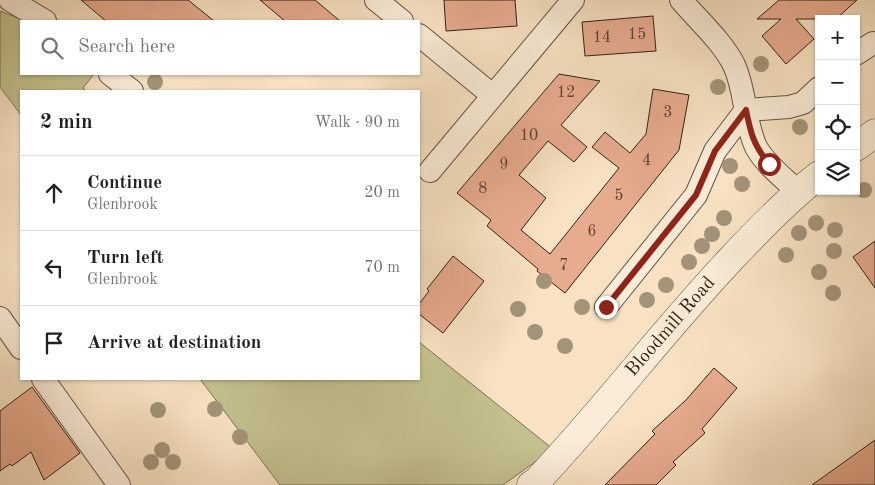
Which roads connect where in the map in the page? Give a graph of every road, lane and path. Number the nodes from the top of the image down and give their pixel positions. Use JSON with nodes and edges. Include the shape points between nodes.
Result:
{"nodes":[{"id":1,"x":10,"y":0,"type":"edge"},
{"id":2,"x":376,"y":0,"type":"edge"},
{"id":3,"x":573,"y":0,"type":"edge"},
{"id":4,"x":681,"y":0,"type":"edge"},
{"id":5,"x":43,"y":20,"type":"edge"},
{"id":6,"x":401,"y":20,"type":"edge"},
{"id":7,"x":420,"y":36,"type":"edge"},
{"id":8,"x":111,"y":75,"type":"edge"},
{"id":9,"x":131,"y":90,"type":"edge"},
{"id":10,"x":815,"y":92,"type":"edge"},
{"id":11,"x":492,"y":95,"type":"junction"},
{"id":12,"x":746,"y":110,"type":"junction"},
{"id":13,"x":875,"y":133,"type":"edge"},
{"id":14,"x":860,"y":144,"type":"edge"},
{"id":15,"x":430,"y":172,"type":"dead end"},
{"id":16,"x":815,"y":178,"type":"edge"},
{"id":17,"x":798,"y":192,"type":"junction"},
{"id":18,"x":606,"y":307,"type":"dead end"},
{"id":19,"x":0,"y":318,"type":"edge"},
{"id":20,"x":20,"y":347,"type":"edge"},
{"id":21,"x":44,"y":380,"type":"edge"},
{"id":22,"x":535,"y":484,"type":"edge"},
{"id":23,"x":119,"y":485,"type":"edge"}],
"edges":[{"from":1,"to":5,"type":"street"},
{"from":2,"to":6,"type":"street"},
{"from":3,"to":11,"type":"street"},
{"from":4,"to":12,"type":"street","via":[[725,50],[734,66]]},
{"from":7,"to":11,"type":"street"},
{"from":8,"to":9,"type":"street"},
{"from":10,"to":12,"type":"street","via":[[803,103],[789,107]]},
{"from":11,"to":15,"type":"street"},
{"from":12,"to":17,"type":"street","via":[[757,149]]},
{"from":12,"to":18,"type":"street","via":[[715,151],[696,195]]},
{"from":13,"to":14,"type":"street"},
{"from":16,"to":17,"type":"street","name":"Bloodmill Road"},
{"from":17,"to":22,"type":"street","name":"Bloodmill Road","via":[[706,285]]},
{"from":19,"to":20,"type":"street"},
{"from":21,"to":23,"type":"street"}]}
